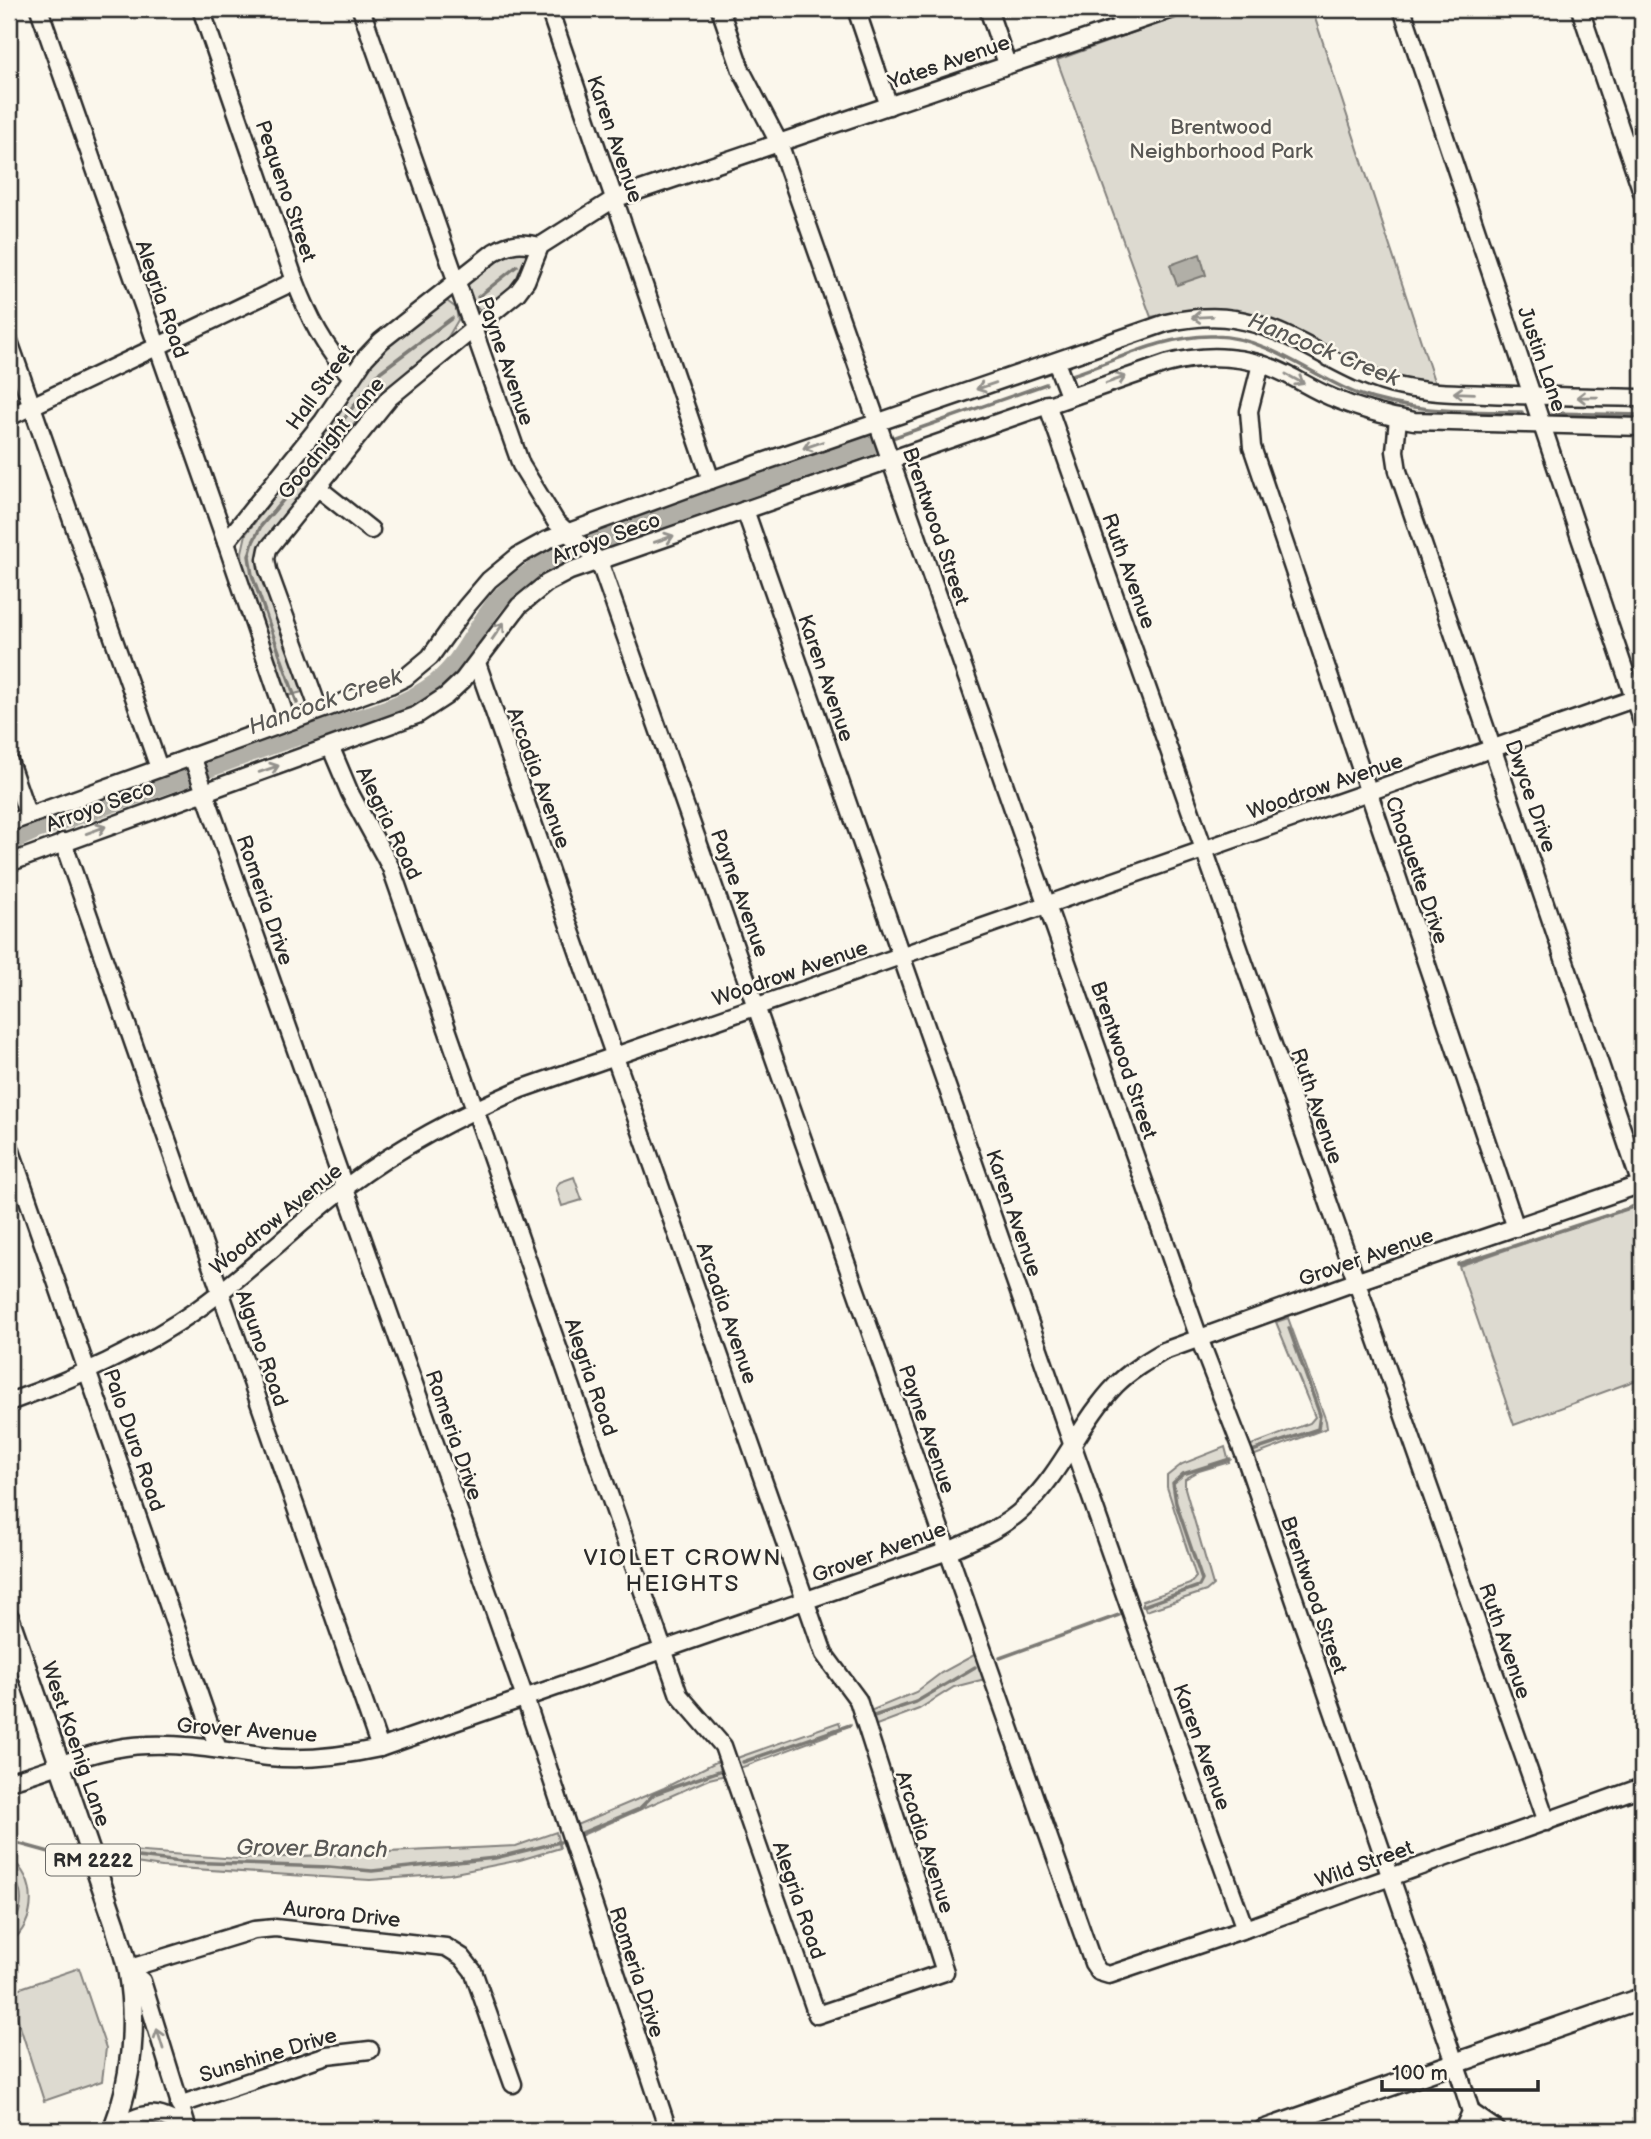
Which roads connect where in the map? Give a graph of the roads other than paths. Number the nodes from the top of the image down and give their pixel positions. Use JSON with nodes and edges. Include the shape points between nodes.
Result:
{"nodes":[{"id":1,"x":39,"y":9,"type":"edge"},
{"id":2,"x":201,"y":9,"type":"edge"},
{"id":3,"x":361,"y":9,"type":"edge"},
{"id":4,"x":549,"y":9,"type":"edge"},
{"id":5,"x":720,"y":9,"type":"edge"},
{"id":6,"x":856,"y":9,"type":"edge"},
{"id":7,"x":988,"y":9,"type":"edge"},
{"id":8,"x":1117,"y":9,"type":"edge"},
{"id":9,"x":1173,"y":9,"type":"edge"},
{"id":10,"x":1402,"y":9,"type":"edge"},
{"id":11,"x":1580,"y":9,"type":"edge"},
{"id":12,"x":1123,"y":26,"type":"junction"},
{"id":13,"x":1007,"y":64,"type":"junction"},
{"id":14,"x":889,"y":106,"type":"junction"},
{"id":15,"x":779,"y":143,"type":"junction"},
{"id":16,"x":1642,"y":192,"type":"edge"},
{"id":17,"x":614,"y":199,"type":"junction"},
{"id":18,"x":540,"y":246,"type":"junction"},
{"id":19,"x":295,"y":281,"type":"junction"},
{"id":20,"x":457,"y":282,"type":"junction"},
{"id":21,"x":473,"y":331,"type":"junction"},
{"id":22,"x":9,"y":341,"type":"edge"},
{"id":23,"x":156,"y":347,"type":"junction"},
{"id":24,"x":1056,"y":362,"type":"junction"},
{"id":25,"x":1261,"y":364,"type":"junction"},
{"id":26,"x":351,"y":376,"type":"junction"},
{"id":27,"x":1069,"y":396,"type":"junction"},
{"id":28,"x":1532,"y":396,"type":"junction"},
{"id":29,"x":1642,"y":398,"type":"edge"},
{"id":30,"x":1047,"y":404,"type":"junction"},
{"id":31,"x":32,"y":406,"type":"junction"},
{"id":32,"x":9,"y":417,"type":"edge"},
{"id":33,"x":1398,"y":418,"type":"junction"},
{"id":34,"x":878,"y":423,"type":"junction"},
{"id":35,"x":1542,"y":424,"type":"junction"},
{"id":36,"x":1642,"y":427,"type":"edge"},
{"id":37,"x":890,"y":459,"type":"junction"},
{"id":38,"x":710,"y":480,"type":"junction"},
{"id":39,"x":317,"y":487,"type":"junction"},
{"id":40,"x":745,"y":510,"type":"junction"},
{"id":41,"x":371,"y":530,"type":"dead end"},
{"id":42,"x":568,"y":532,"type":"junction"},
{"id":43,"x":226,"y":542,"type":"junction"},
{"id":44,"x":599,"y":561,"type":"junction"},
{"id":45,"x":477,"y":663,"type":"junction"},
{"id":46,"x":1638,"y":697,"type":"edge"},
{"id":47,"x":319,"y":710,"type":"junction"},
{"id":48,"x":287,"y":721,"type":"junction"},
{"id":49,"x":1642,"y":722,"type":"edge"},
{"id":50,"x":331,"y":748,"type":"junction"},
{"id":51,"x":1492,"y":749,"type":"junction"},
{"id":52,"x":192,"y":756,"type":"junction"},
{"id":53,"x":9,"y":761,"type":"edge"},
{"id":54,"x":159,"y":768,"type":"junction"},
{"id":55,"x":204,"y":791,"type":"junction"},
{"id":56,"x":1368,"y":793,"type":"junction"},
{"id":57,"x":28,"y":816,"type":"junction"},
{"id":58,"x":9,"y":823,"type":"edge"},
{"id":59,"x":63,"y":842,"type":"junction"},
{"id":60,"x":1205,"y":849,"type":"junction"},
{"id":61,"x":9,"y":863,"type":"edge"},
{"id":62,"x":1048,"y":904,"type":"junction"},
{"id":63,"x":902,"y":956,"type":"junction"},
{"id":64,"x":757,"y":1006,"type":"junction"},
{"id":65,"x":615,"y":1056,"type":"junction"},
{"id":66,"x":475,"y":1108,"type":"junction"},
{"id":67,"x":9,"y":1145,"type":"edge"},
{"id":68,"x":1642,"y":1184,"type":"edge"},
{"id":69,"x":344,"y":1188,"type":"junction"},
{"id":70,"x":1516,"y":1228,"type":"junction"},
{"id":71,"x":1355,"y":1282,"type":"junction"},
{"id":72,"x":220,"y":1292,"type":"junction"},
{"id":73,"x":1199,"y":1338,"type":"junction"},
{"id":74,"x":88,"y":1372,"type":"junction"},
{"id":75,"x":9,"y":1402,"type":"edge"},
{"id":76,"x":1073,"y":1445,"type":"junction"},
{"id":77,"x":947,"y":1551,"type":"junction"},
{"id":78,"x":805,"y":1601,"type":"junction"},
{"id":79,"x":9,"y":1618,"type":"edge"},
{"id":80,"x":664,"y":1649,"type":"junction"},
{"id":81,"x":525,"y":1698,"type":"junction"},
{"id":82,"x":380,"y":1748,"type":"junction"},
{"id":83,"x":218,"y":1749,"type":"junction"},
{"id":84,"x":59,"y":1765,"type":"junction"},
{"id":85,"x":9,"y":1781,"type":"edge"},
{"id":86,"x":1642,"y":1787,"type":"edge"},
{"id":87,"x":1547,"y":1822,"type":"junction"},
{"id":88,"x":1390,"y":1877,"type":"junction"},
{"id":89,"x":1245,"y":1929,"type":"junction"},
{"id":90,"x":127,"y":1969,"type":"junction"},
{"id":91,"x":1099,"y":1972,"type":"joint"},
{"id":92,"x":1642,"y":1997,"type":"edge"},
{"id":93,"x":817,"y":2015,"type":"joint"},
{"id":94,"x":370,"y":2050,"type":"dead end"},
{"id":95,"x":1455,"y":2063,"type":"junction"},
{"id":96,"x":513,"y":2084,"type":"dead end"},
{"id":97,"x":179,"y":2105,"type":"junction"},
{"id":98,"x":1471,"y":2112,"type":"junction"},
{"id":99,"x":110,"y":2128,"type":"edge"},
{"id":100,"x":187,"y":2128,"type":"edge"},
{"id":101,"x":667,"y":2130,"type":"edge"},
{"id":102,"x":1264,"y":2130,"type":"edge"},
{"id":103,"x":1463,"y":2130,"type":"edge"},
{"id":104,"x":1497,"y":2130,"type":"edge"}],
"edges":[{"from":1,"to":23,"type":"street","name":"Alegria Road"},
{"from":2,"to":19,"type":"street","name":"Pequeno Street"},
{"from":3,"to":20,"type":"street","name":"Payne Avenue"},
{"from":4,"to":17,"type":"street","name":"Karen Avenue"},
{"from":5,"to":15,"type":"street","name":"Brentwood Street","via":[[741,70]]},
{"from":6,"to":14,"type":"street"},
{"from":7,"to":13,"type":"street"},
{"from":8,"to":12,"type":"street"},
{"from":9,"to":12,"type":"street","name":"Yates Avenue"},
{"from":10,"to":28,"type":"street","name":"Justin Lane"},
{"from":11,"to":16,"type":"street"},
{"from":12,"to":13,"type":"street","name":"Yates Avenue"},
{"from":13,"to":14,"type":"street","name":"Yates Avenue"},
{"from":14,"to":15,"type":"street","name":"Yates Avenue"},
{"from":15,"to":17,"type":"street"},
{"from":15,"to":34,"type":"street","name":"Brentwood Street"},
{"from":17,"to":18,"type":"street"},
{"from":17,"to":38,"type":"street","name":"Karen Avenue"},
{"from":18,"to":20,"type":"street","name":"Hall Street","via":[[509,244]]},
{"from":18,"to":21,"type":"street","name":"Goodnight Lane","via":[[517,293]]},
{"from":19,"to":23,"type":"street"},
{"from":19,"to":26,"type":"street","name":"Pequeno Street","via":[[322,341]]},
{"from":20,"to":21,"type":"street","name":"Payne Avenue"},
{"from":20,"to":26,"type":"street","name":"Hall Street","via":[[381,341]]},
{"from":21,"to":39,"type":"street","name":"Goodnight Lane","via":[[389,398]]},
{"from":21,"to":42,"type":"street","name":"Payne Avenue","via":[[521,465],[556,523]]},
{"from":22,"to":31,"type":"street"},
{"from":23,"to":31,"type":"street"},
{"from":23,"to":43,"type":"street","name":"Alegria Road"},
{"from":24,"to":27,"type":"street"},
{"from":28,"to":24,"type":"street","name":"Arroyo Seco","one_way":true,"via":[[1398,386],[1356,372],[1271,329],[1221,317],[1166,323]]},
{"from":24,"to":34,"type":"street","name":"Arroyo Seco","one_way":true},
{"from":27,"to":25,"type":"street","name":"Arroyo Seco","one_way":true,"via":[[1182,360],[1221,357]]},
{"from":25,"to":33,"type":"street","name":"Arroyo Seco","one_way":true,"via":[[1345,403]]},
{"from":25,"to":56,"type":"street","name":"Choquette Drive","via":[[1249,411],[1252,447]]},
{"from":26,"to":43,"type":"street","name":"Hall Street","via":[[324,421]]},
{"from":27,"to":30,"type":"street","name":"Arroyo Seco"},
{"from":29,"to":28,"type":"street","name":"Arroyo Seco","one_way":true},
{"from":28,"to":35,"type":"street","name":"Justin Lane"},
{"from":30,"to":37,"type":"street","name":"Arroyo Seco"},
{"from":30,"to":60,"type":"street","name":"Ruth Avenue"},
{"from":31,"to":32,"type":"street"},
{"from":31,"to":54,"type":"street"},
{"from":33,"to":35,"type":"street","name":"Arroyo Seco"},
{"from":33,"to":51,"type":"street","name":"Dwyce Drive","via":[[1398,471]]},
{"from":34,"to":37,"type":"street","name":"Brentwood Street"},
{"from":34,"to":38,"type":"street","name":"Arroyo Seco","one_way":true},
{"from":35,"to":36,"type":"street","name":"Arroyo Seco"},
{"from":35,"to":46,"type":"street","name":"Justin Lane"},
{"from":37,"to":40,"type":"street","name":"Arroyo Seco"},
{"from":37,"to":62,"type":"street","name":"Brentwood Street"},
{"from":38,"to":42,"type":"street","name":"Arroyo Seco"},
{"from":39,"to":41,"type":"street"},
{"from":39,"to":47,"type":"street","name":"Goodnight Lane","via":[[275,539],[266,559]]},
{"from":44,"to":40,"type":"street","name":"Arroyo Seco","one_way":true},
{"from":40,"to":63,"type":"street","name":"Karen Avenue"},
{"from":42,"to":44,"type":"street","name":"Payne Avenue"},
{"from":42,"to":47,"type":"street","name":"Arroyo Seco","via":[[532,547],[496,574],[466,607],[438,649],[412,672],[390,685]]},
{"from":43,"to":48,"type":"street","name":"Alegria Road"},
{"from":45,"to":44,"type":"street","name":"Arroyo Seco","one_way":true,"via":[[506,620],[527,599],[558,577]]},
{"from":44,"to":64,"type":"street","name":"Payne Avenue"},
{"from":45,"to":50,"type":"street","name":"Arroyo Seco","via":[[426,710]]},
{"from":45,"to":65,"type":"street","name":"Arcadia Avenue"},
{"from":46,"to":49,"type":"street","name":"Justin Lane"},
{"from":46,"to":51,"type":"street","name":"Woodrow Avenue"},
{"from":47,"to":48,"type":"street","name":"Arroyo Seco"},
{"from":48,"to":52,"type":"street","name":"Arroyo Seco"},
{"from":55,"to":50,"type":"street","name":"Arroyo Seco","one_way":true},
{"from":50,"to":66,"type":"street","name":"Alegria Road","via":[[349,793],[391,868]]},
{"from":51,"to":56,"type":"street","name":"Woodrow Avenue"},
{"from":51,"to":68,"type":"street","name":"Dwyce Drive"},
{"from":52,"to":54,"type":"street","name":"Arroyo Seco"},
{"from":52,"to":55,"type":"street","name":"Romeria Drive"},
{"from":53,"to":57,"type":"street"},
{"from":54,"to":57,"type":"street","name":"Arroyo Seco"},
{"from":59,"to":55,"type":"street","name":"Arroyo Seco","one_way":true},
{"from":55,"to":69,"type":"street","name":"Romeria Drive"},
{"from":56,"to":60,"type":"street","name":"Woodrow Avenue"},
{"from":56,"to":70,"type":"street","name":"Choquette Drive"},
{"from":57,"to":58,"type":"street","name":"Arroyo Seco"},
{"from":59,"to":61,"type":"street","name":"Arroyo Seco"},
{"from":59,"to":72,"type":"street","name":"Alguno Road"},
{"from":60,"to":62,"type":"street","name":"Woodrow Avenue"},
{"from":60,"to":71,"type":"street","name":"Ruth Avenue"},
{"from":62,"to":63,"type":"street","name":"Woodrow Avenue"},
{"from":62,"to":73,"type":"street","name":"Brentwood Street"},
{"from":63,"to":64,"type":"street","name":"Woodrow Avenue"},
{"from":63,"to":76,"type":"street","name":"Karen Avenue"},
{"from":64,"to":65,"type":"street","name":"Woodrow Avenue"},
{"from":64,"to":77,"type":"street","name":"Payne Avenue"},
{"from":65,"to":66,"type":"street","name":"Woodrow Avenue"},
{"from":65,"to":78,"type":"street","name":"Arcadia Avenue"},
{"from":66,"to":69,"type":"street","name":"Woodrow Avenue"},
{"from":66,"to":80,"type":"street","name":"Alegria Road"},
{"from":67,"to":74,"type":"street","name":"Palo Duro Road"},
{"from":68,"to":70,"type":"street","name":"Grover Avenue"},
{"from":69,"to":72,"type":"street","name":"Woodrow Avenue"},
{"from":69,"to":81,"type":"street","name":"Romeria Drive"},
{"from":70,"to":71,"type":"street","name":"Grover Avenue"},
{"from":71,"to":73,"type":"street","name":"Grover Avenue"},
{"from":71,"to":87,"type":"street","name":"Ruth Avenue"},
{"from":72,"to":74,"type":"street","name":"Woodrow Avenue","via":[[160,1334]]},
{"from":72,"to":82,"type":"street","name":"Alguno Road"},
{"from":73,"to":76,"type":"street","name":"Grover Avenue","via":[[1137,1367],[1100,1404]]},
{"from":73,"to":88,"type":"street","name":"Brentwood Street","via":[[1244,1454]]},
{"from":74,"to":75,"type":"street","name":"Woodrow Avenue"},
{"from":74,"to":83,"type":"street","name":"Palo Duro Road"},
{"from":76,"to":77,"type":"street","name":"Grover Avenue","via":[[1027,1506],[985,1536]]},
{"from":76,"to":89,"type":"street","name":"Karen Avenue"},
{"from":77,"to":78,"type":"street","name":"Grover Avenue"},
{"from":77,"to":91,"type":"street","name":"Payne Avenue"},
{"from":78,"to":80,"type":"street","name":"Grover Avenue"},
{"from":78,"to":93,"type":"street","name":"Arcadia Avenue","via":[[824,1654],[858,1700],[944,1972]]},
{"from":79,"to":84,"type":"main road","name":"West Koenig Lane","number":"RM 2222"},
{"from":80,"to":81,"type":"street","name":"Grover Avenue"},
{"from":80,"to":93,"type":"street","name":"Alegria Road","via":[[679,1695],[723,1746]]},
{"from":81,"to":82,"type":"street","name":"Grover Avenue"},
{"from":81,"to":101,"type":"street","name":"Romeria Drive"},
{"from":82,"to":83,"type":"street","name":"Grover Avenue","via":[[308,1759]]},
{"from":83,"to":84,"type":"street","name":"Grover Avenue","via":[[135,1746]]},
{"from":84,"to":85,"type":"street","name":"Grover Avenue"},
{"from":84,"to":90,"type":"main road","name":"West Koenig Lane","number":"RM 2222"},
{"from":86,"to":87,"type":"street","name":"Wild Street"},
{"from":87,"to":88,"type":"street","name":"Wild Street"},
{"from":88,"to":89,"type":"street","name":"Wild Street"},
{"from":88,"to":95,"type":"street","name":"Brentwood Street"},
{"from":89,"to":91,"type":"street","name":"Wild Street","via":[[1109,1975]]},
{"from":90,"to":96,"type":"street","name":"Aurora Drive","via":[[254,1930],[275,1928],[454,1951],[473,1971]]},
{"from":97,"to":90,"type":"street","one_way":true,"via":[[142,1981]]},
{"from":90,"to":99,"type":"main road","name":"West Koenig Lane","number":"RM 2222","via":[[130,2065]]},
{"from":92,"to":95,"type":"main road"},
{"from":94,"to":97,"type":"street","name":"Sunshine Drive","via":[[327,2055]]},
{"from":95,"to":98,"type":"street","name":"Brentwood Street"},
{"from":95,"to":102,"type":"main road"},
{"from":97,"to":100,"type":"street"},
{"from":98,"to":103,"type":"street"},
{"from":98,"to":104,"type":"street"},
{"from":99,"to":100,"type":"street","via":[[156,2113]]}]}
